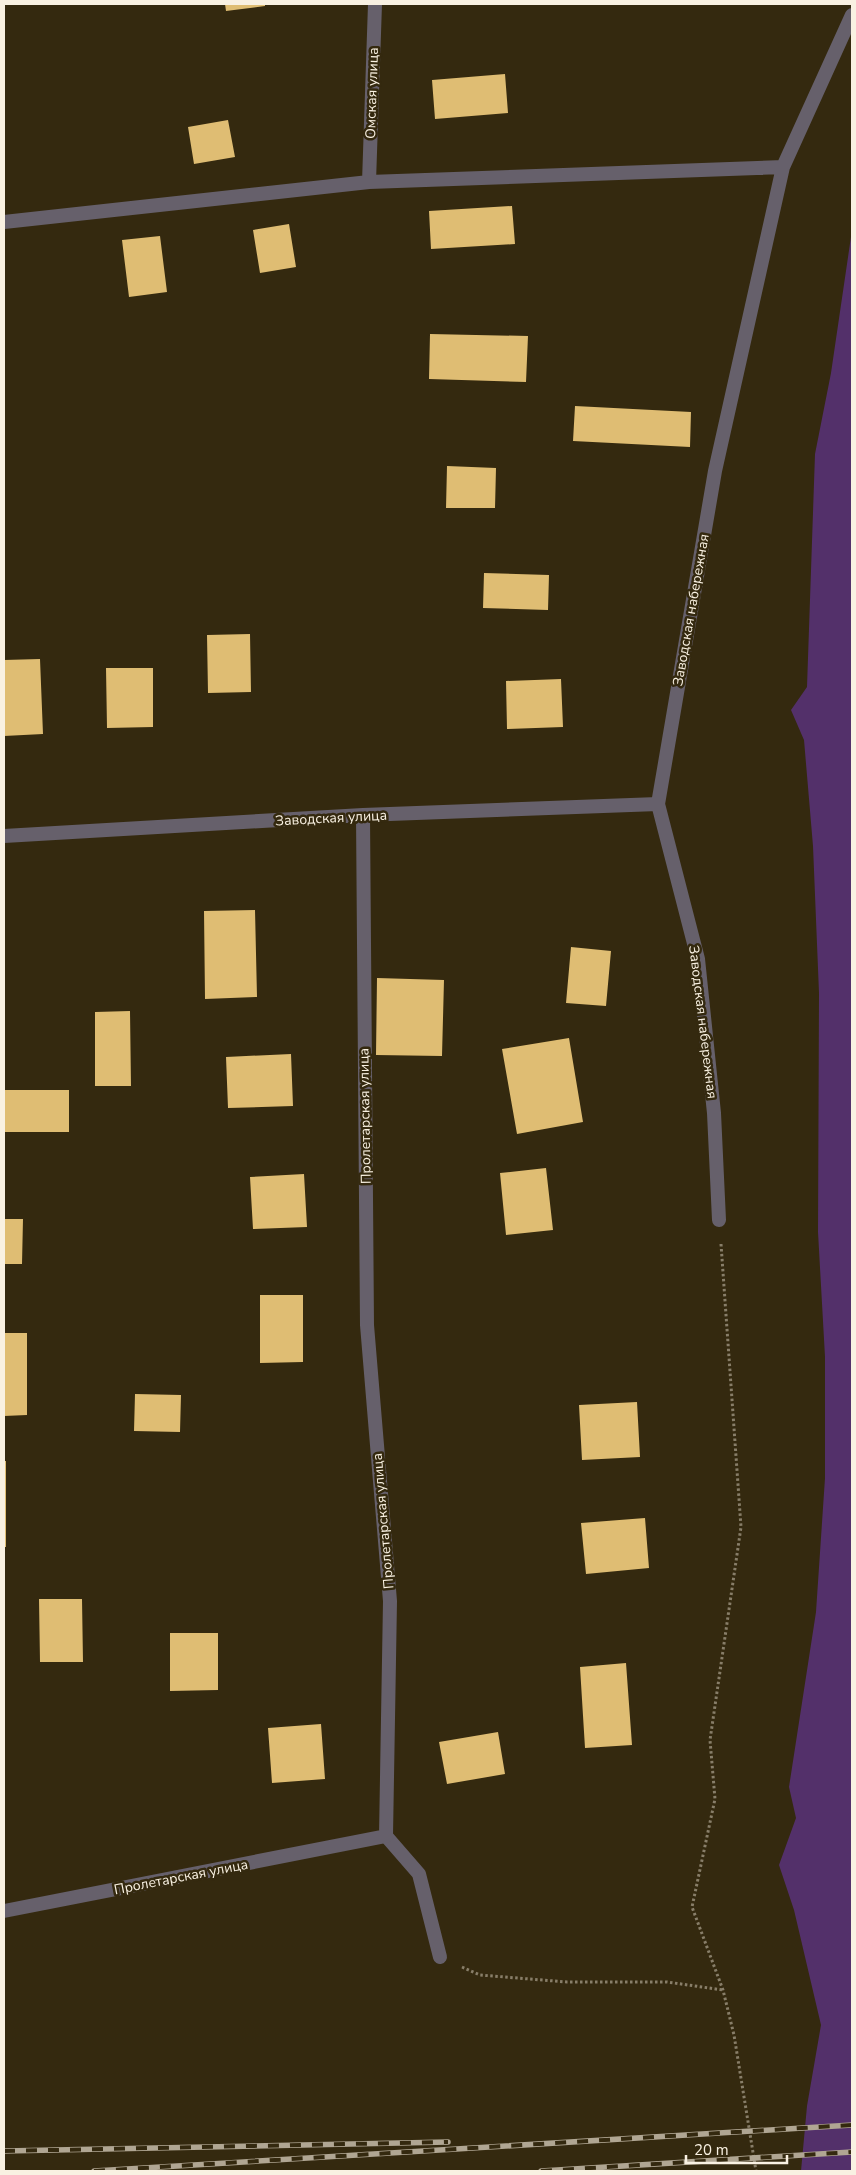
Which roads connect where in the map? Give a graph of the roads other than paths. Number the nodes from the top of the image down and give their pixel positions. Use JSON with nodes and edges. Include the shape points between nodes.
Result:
{"nodes":[{"id":1,"x":375,"y":4,"type":"edge"},
{"id":2,"x":852,"y":15,"type":"edge"},
{"id":3,"x":782,"y":167,"type":"junction"},
{"id":4,"x":369,"y":182,"type":"junction"},
{"id":5,"x":4,"y":222,"type":"edge"},
{"id":6,"x":658,"y":804,"type":"junction"},
{"id":7,"x":362,"y":815,"type":"junction"},
{"id":8,"x":4,"y":836,"type":"edge"},
{"id":9,"x":719,"y":1220,"type":"road end"},
{"id":10,"x":386,"y":1836,"type":"junction"},
{"id":11,"x":4,"y":1911,"type":"edge"},
{"id":12,"x":440,"y":1957,"type":"road end"}],
"edges":[{"from":1,"to":4,"type":"street","name":"Омская улица"},
{"from":2,"to":3,"type":"street","name":"Заводская набережная"},
{"from":3,"to":4,"type":"street"},
{"from":3,"to":6,"type":"street","name":"Заводская набережная","via":[[715,471]]},
{"from":4,"to":5,"type":"street"},
{"from":6,"to":7,"type":"street","name":"Заводская улица"},
{"from":6,"to":9,"type":"street","name":"Заводская набережная","via":[[698,959],[714,1113]]},
{"from":7,"to":8,"type":"street","name":"Заводская улица"},
{"from":7,"to":10,"type":"street","name":"Пролетарская улица","via":[[367,1324],[390,1601]]},
{"from":10,"to":11,"type":"street","name":"Пролетарская улица"},
{"from":10,"to":12,"type":"street","via":[[419,1874]]}]}
